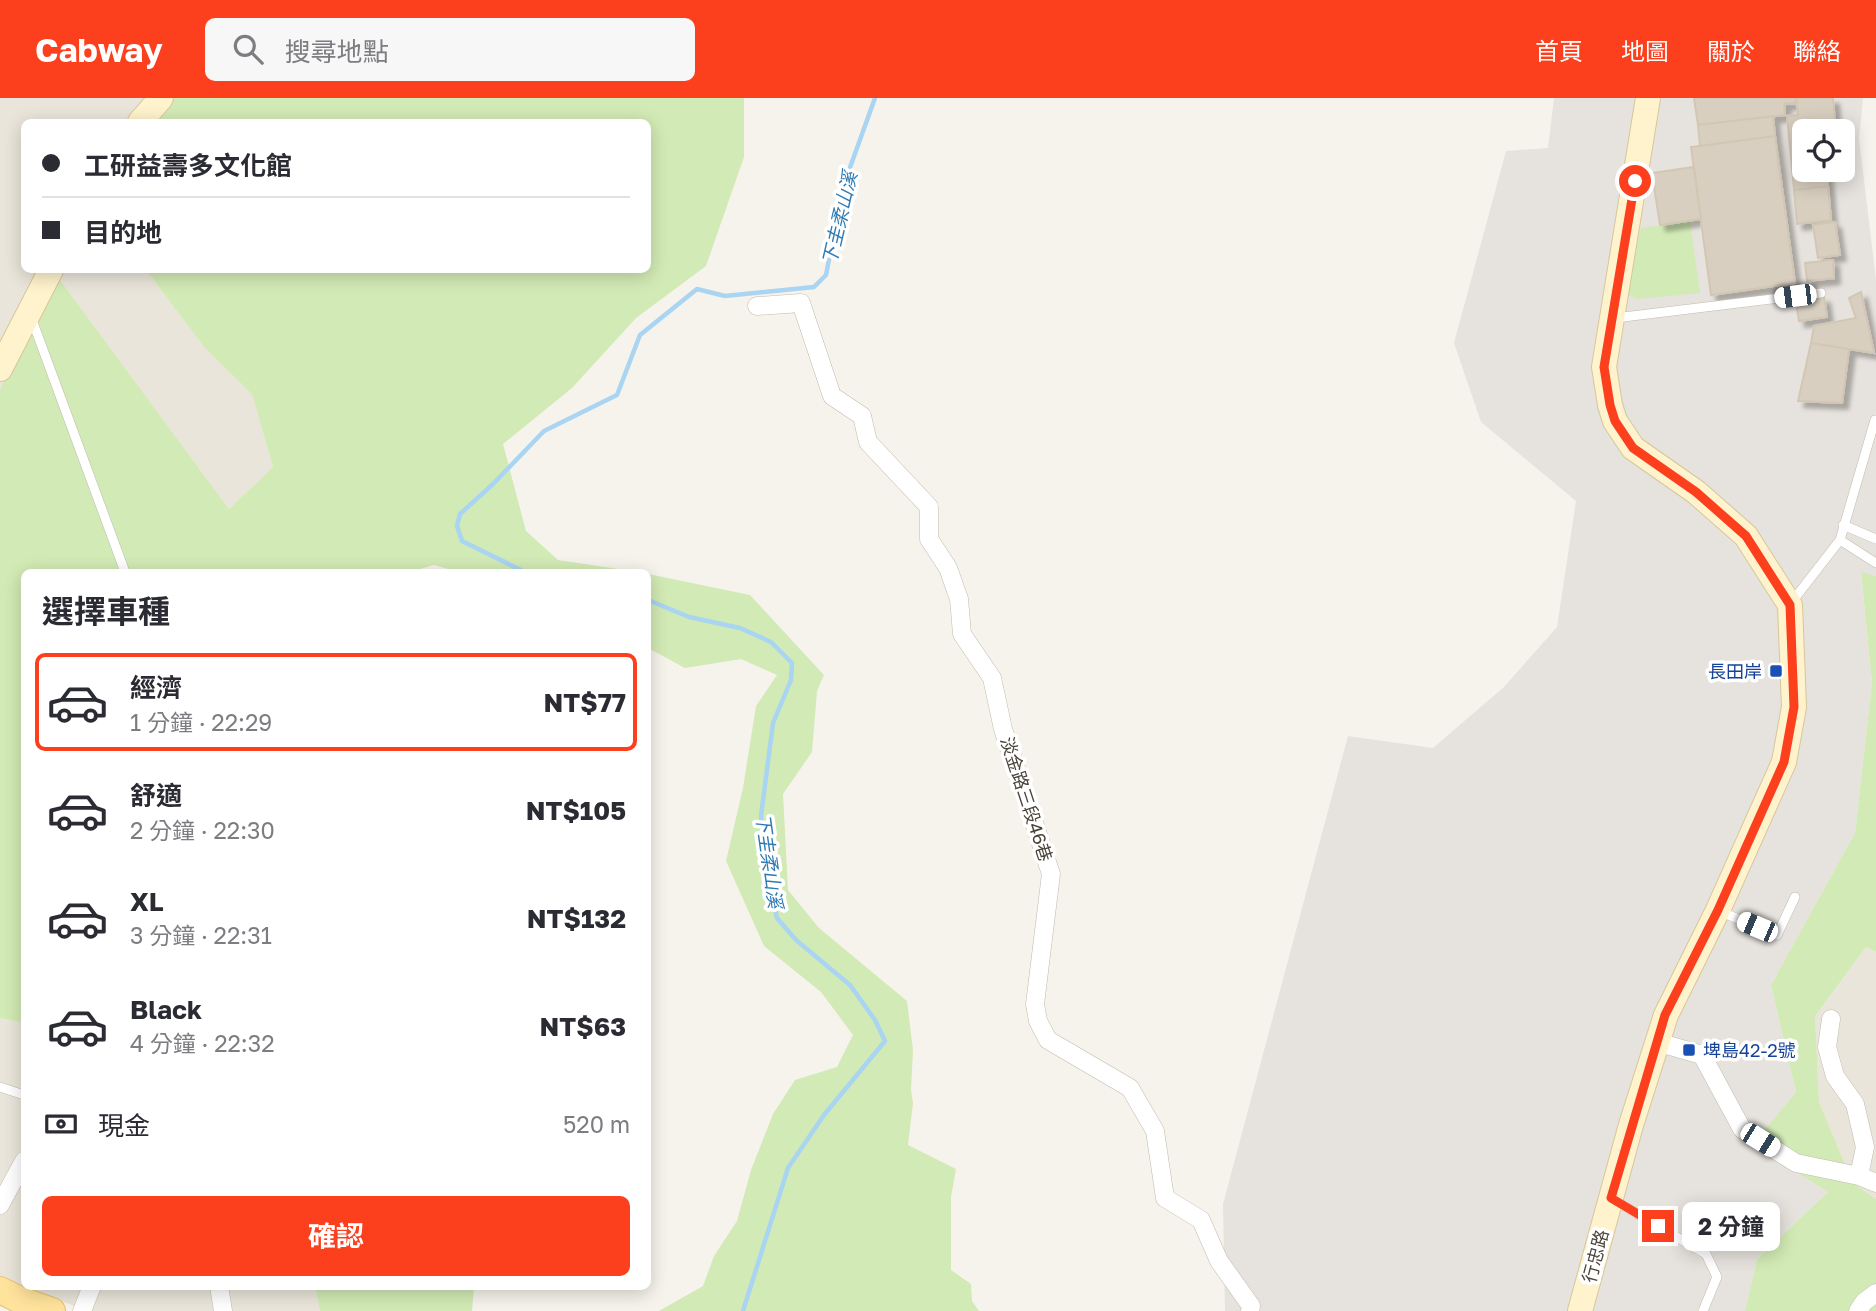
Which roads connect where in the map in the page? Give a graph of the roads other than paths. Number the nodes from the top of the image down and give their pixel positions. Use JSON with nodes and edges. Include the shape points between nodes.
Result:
{"nodes":[{"id":1,"x":161,"y":98,"type":"edge"},
{"id":2,"x":1648,"y":98,"type":"edge"},
{"id":3,"x":143,"y":119,"type":"edge"},
{"id":4,"x":49,"y":273,"type":"edge"},
{"id":5,"x":1821,"y":293,"type":"dead end"},
{"id":6,"x":757,"y":306,"type":"dead end"},
{"id":7,"x":29,"y":312,"type":"junction"},
{"id":8,"x":1614,"y":319,"type":"junction"},
{"id":9,"x":0,"y":369,"type":"edge"},
{"id":10,"x":1875,"y":420,"type":"edge"},
{"id":11,"x":1843,"y":525,"type":"junction"},
{"id":12,"x":1876,"y":539,"type":"edge"},
{"id":13,"x":1840,"y":540,"type":"junction"},
{"id":14,"x":1876,"y":563,"type":"edge"},
{"id":15,"x":124,"y":569,"type":"edge"},
{"id":16,"x":1790,"y":605,"type":"junction"},
{"id":17,"x":1795,"y":897,"type":"dead end"},
{"id":18,"x":1718,"y":910,"type":"junction"},
{"id":19,"x":1831,"y":1019,"type":"dead end"},
{"id":20,"x":1657,"y":1042,"type":"junction"},
{"id":21,"x":0,"y":1087,"type":"edge"},
{"id":22,"x":21,"y":1094,"type":"edge"},
{"id":23,"x":21,"y":1166,"type":"edge"},
{"id":24,"x":1859,"y":1176,"type":"junction"},
{"id":25,"x":1876,"y":1183,"type":"edge"},
{"id":26,"x":1611,"y":1198,"type":"junction"},
{"id":27,"x":0,"y":1205,"type":"edge"},
{"id":28,"x":0,"y":1290,"type":"edge"},
{"id":29,"x":90,"y":1290,"type":"edge"},
{"id":30,"x":220,"y":1290,"type":"edge"},
{"id":31,"x":1876,"y":1293,"type":"edge"},
{"id":32,"x":52,"y":1311,"type":"edge"},
{"id":33,"x":82,"y":1311,"type":"edge"},
{"id":34,"x":223,"y":1311,"type":"edge"},
{"id":35,"x":1250,"y":1311,"type":"edge"},
{"id":36,"x":1580,"y":1311,"type":"edge"},
{"id":37,"x":1703,"y":1311,"type":"edge"},
{"id":38,"x":1858,"y":1311,"type":"edge"}],
"edges":[{"from":1,"to":3,"type":"street"},
{"from":2,"to":8,"type":"street"},
{"from":4,"to":7,"type":"street"},
{"from":5,"to":8,"type":"lane"},
{"from":6,"to":35,"type":"street","name":"淡金路三段46巷","via":[[801,303],[832,396],[862,416],[868,442],[929,507],[929,539],[948,568],[959,599],[962,634],[992,678],[1003,729],[1051,874],[1035,1004],[1038,1021],[1048,1040],[1130,1088],[1155,1131],[1165,1198],[1200,1220],[1219,1262],[1251,1306]]},
{"from":7,"to":9,"type":"street"},
{"from":7,"to":15,"type":"lane"},
{"from":8,"to":16,"type":"street","via":[[1604,367],[1612,413],[1623,434],[1633,448],[1696,492],[1746,536]]},
{"from":10,"to":11,"type":"lane"},
{"from":11,"to":12,"type":"lane"},
{"from":11,"to":13,"type":"lane"},
{"from":13,"to":14,"type":"lane"},
{"from":13,"to":16,"type":"lane"},
{"from":16,"to":18,"type":"street","name":"行忠路","via":[[1794,707],[1784,762]]},
{"from":17,"to":18,"type":"lane","via":[[1777,935]]},
{"from":18,"to":20,"type":"street","name":"行忠路","via":[[1665,1015]]},
{"from":19,"to":24,"type":"street","via":[[1827,1047],[1835,1076],[1855,1104],[1865,1147]]},
{"from":20,"to":24,"type":"street","via":[[1702,1055],[1742,1129],[1796,1163]]},
{"from":20,"to":26,"type":"street","name":"行忠路"},
{"from":21,"to":22,"type":"lane"},
{"from":23,"to":27,"type":"street"},
{"from":24,"to":25,"type":"street"},
{"from":26,"to":36,"type":"street","name":"行忠路"},
{"from":26,"to":37,"type":"lane","via":[[1706,1254],[1717,1277]]},
{"from":28,"to":32,"type":"main road"},
{"from":29,"to":33,"type":"street"},
{"from":30,"to":34,"type":"street"},
{"from":31,"to":38,"type":"street"}]}
